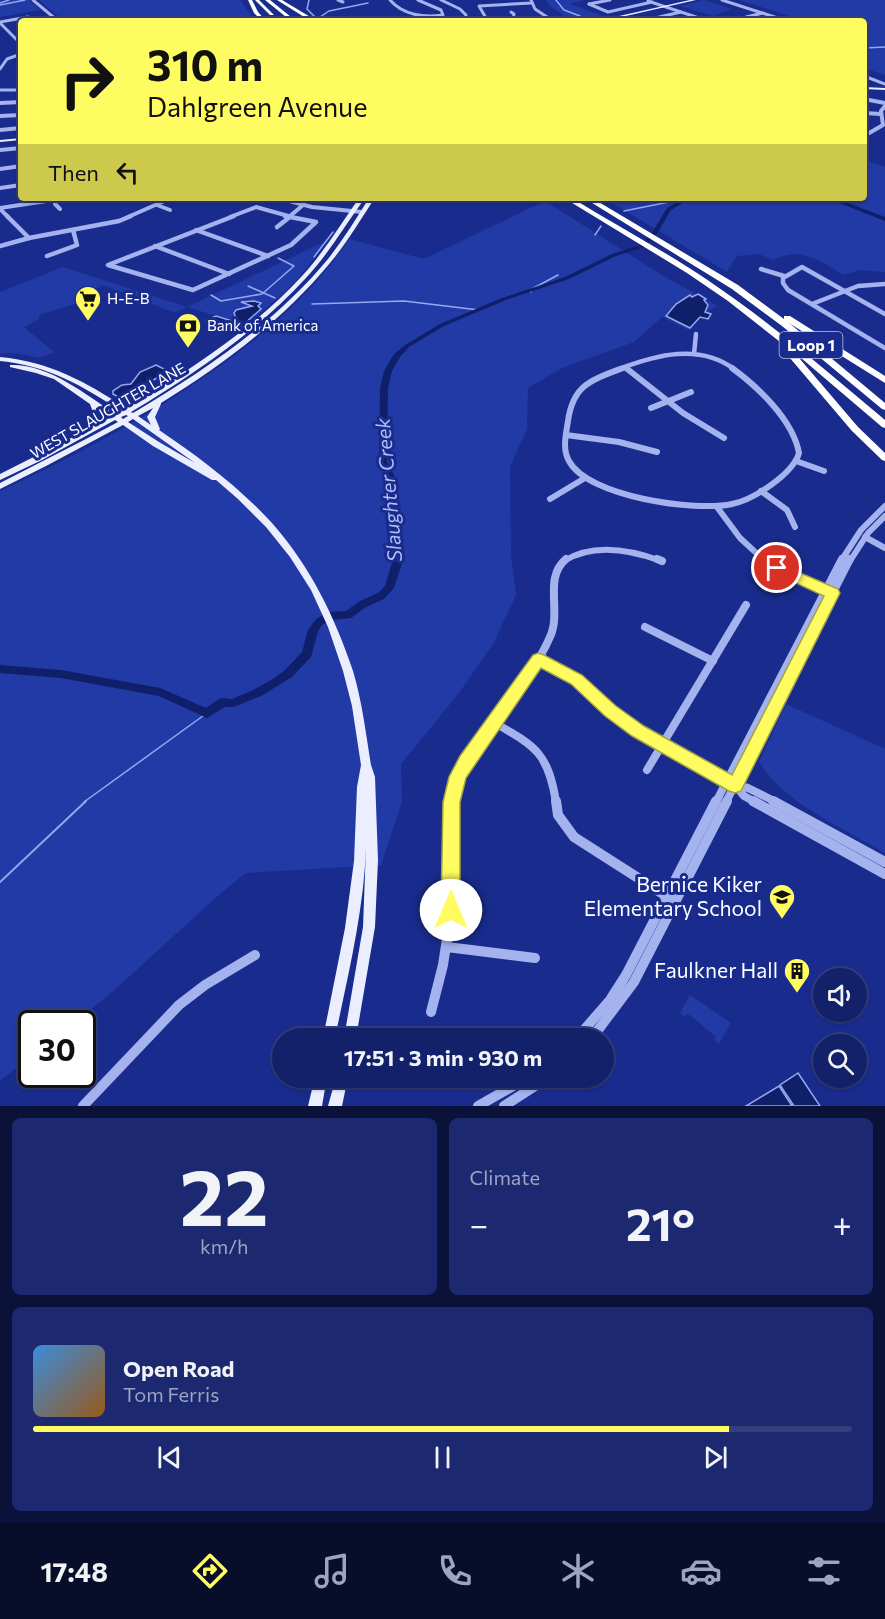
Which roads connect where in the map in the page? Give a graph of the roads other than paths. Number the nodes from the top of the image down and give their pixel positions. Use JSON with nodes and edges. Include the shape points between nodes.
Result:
{"nodes":[{"id":1,"x":33,"y":0,"type":"edge"},
{"id":2,"x":250,"y":0,"type":"edge"},
{"id":3,"x":257,"y":0,"type":"edge"},
{"id":4,"x":267,"y":0,"type":"edge"},
{"id":5,"x":279,"y":0,"type":"edge"},
{"id":6,"x":338,"y":0,"type":"edge"},
{"id":7,"x":384,"y":0,"type":"edge"},
{"id":8,"x":391,"y":0,"type":"edge"},
{"id":9,"x":418,"y":0,"type":"edge"},
{"id":10,"x":453,"y":0,"type":"edge"},
{"id":11,"x":608,"y":0,"type":"edge"},
{"id":12,"x":646,"y":0,"type":"edge"},
{"id":13,"x":694,"y":0,"type":"edge"},
{"id":14,"x":700,"y":0,"type":"edge"},
{"id":15,"x":722,"y":0,"type":"edge"},
{"id":16,"x":442,"y":1,"type":"edge"},
{"id":17,"x":531,"y":1,"type":"edge"},
{"id":18,"x":343,"y":2,"type":"dead end"},
{"id":19,"x":652,"y":2,"type":"junction"},
{"id":20,"x":666,"y":7,"type":"junction"},
{"id":21,"x":511,"y":12,"type":"dead end"},
{"id":22,"x":681,"y":12,"type":"junction"},
{"id":23,"x":763,"y":13,"type":"junction"},
{"id":24,"x":416,"y":15,"type":"junction"},
{"id":25,"x":275,"y":16,"type":"dead end"},
{"id":26,"x":658,"y":17,"type":"joint"},
{"id":27,"x":746,"y":17,"type":"dead end"},
{"id":28,"x":54,"y":18,"type":"edge"},
{"id":29,"x":262,"y":18,"type":"edge"},
{"id":30,"x":289,"y":18,"type":"edge"},
{"id":31,"x":308,"y":18,"type":"edge"},
{"id":32,"x":413,"y":18,"type":"edge"},
{"id":33,"x":466,"y":18,"type":"edge"},
{"id":34,"x":486,"y":18,"type":"edge"},
{"id":35,"x":513,"y":18,"type":"edge"},
{"id":36,"x":547,"y":18,"type":"edge"},
{"id":37,"x":613,"y":18,"type":"edge"},
{"id":38,"x":620,"y":18,"type":"edge"},
{"id":39,"x":654,"y":18,"type":"edge"},
{"id":40,"x":699,"y":18,"type":"edge"},
{"id":41,"x":777,"y":18,"type":"edge"},
{"id":42,"x":18,"y":19,"type":"edge"},
{"id":43,"x":0,"y":22,"type":"edge"},
{"id":44,"x":18,"y":41,"type":"edge"},
{"id":45,"x":18,"y":55,"type":"edge"},
{"id":46,"x":0,"y":69,"type":"edge"},
{"id":47,"x":867,"y":77,"type":"edge"},
{"id":48,"x":885,"y":84,"type":"edge"},
{"id":49,"x":18,"y":89,"type":"edge"},
{"id":50,"x":867,"y":89,"type":"edge"},
{"id":51,"x":0,"y":90,"type":"edge"},
{"id":52,"x":885,"y":90,"type":"edge"},
{"id":53,"x":867,"y":100,"type":"edge"},
{"id":54,"x":18,"y":102,"type":"edge"},
{"id":55,"x":0,"y":103,"type":"edge"},
{"id":56,"x":885,"y":105,"type":"edge"},
{"id":57,"x":867,"y":112,"type":"edge"},
{"id":58,"x":881,"y":114,"type":"junction"},
{"id":59,"x":18,"y":115,"type":"edge"},
{"id":60,"x":0,"y":116,"type":"edge"},
{"id":61,"x":18,"y":128,"type":"edge"},
{"id":62,"x":0,"y":130,"type":"edge"},
{"id":63,"x":867,"y":130,"type":"edge"},
{"id":64,"x":872,"y":131,"type":"junction"},
{"id":65,"x":867,"y":134,"type":"edge"},
{"id":66,"x":18,"y":138,"type":"edge"},
{"id":67,"x":0,"y":140,"type":"edge"},
{"id":68,"x":18,"y":148,"type":"edge"},
{"id":69,"x":0,"y":150,"type":"edge"},
{"id":70,"x":10,"y":162,"type":"dead end"},
{"id":71,"x":18,"y":167,"type":"edge"},
{"id":72,"x":10,"y":168,"type":"junction"},
{"id":73,"x":0,"y":169,"type":"edge"},
{"id":74,"x":18,"y":185,"type":"edge"},
{"id":75,"x":0,"y":188,"type":"edge"},
{"id":76,"x":43,"y":201,"type":"edge"},
{"id":77,"x":55,"y":201,"type":"edge"},
{"id":78,"x":165,"y":201,"type":"edge"},
{"id":79,"x":289,"y":201,"type":"edge"},
{"id":80,"x":360,"y":201,"type":"edge"},
{"id":81,"x":370,"y":201,"type":"edge"},
{"id":82,"x":567,"y":201,"type":"edge"},
{"id":83,"x":572,"y":201,"type":"edge"},
{"id":84,"x":594,"y":201,"type":"edge"},
{"id":85,"x":157,"y":205,"type":"junction"},
{"id":86,"x":303,"y":205,"type":"junction"},
{"id":87,"x":0,"y":208,"type":"edge"},
{"id":88,"x":60,"y":208,"type":"dead end"},
{"id":89,"x":170,"y":210,"type":"dead end"},
{"id":90,"x":586,"y":210,"type":"junction"},
{"id":91,"x":353,"y":212,"type":"junction"},
{"id":92,"x":362,"y":212,"type":"junction"},
{"id":93,"x":289,"y":217,"type":"junction"},
{"id":94,"x":119,"y":221,"type":"junction"},
{"id":95,"x":126,"y":226,"type":"dead end"},
{"id":96,"x":277,"y":227,"type":"dead end"},
{"id":97,"x":73,"y":230,"type":"junction"},
{"id":98,"x":196,"y":230,"type":"junction"},
{"id":99,"x":29,"y":238,"type":"junction"},
{"id":100,"x":0,"y":246,"type":"edge"},
{"id":101,"x":155,"y":246,"type":"junction"},
{"id":102,"x":47,"y":256,"type":"dead end"},
{"id":103,"x":268,"y":256,"type":"junction"},
{"id":104,"x":761,"y":268,"type":"dead end"},
{"id":105,"x":229,"y":274,"type":"junction"},
{"id":106,"x":784,"y":276,"type":"junction"},
{"id":107,"x":885,"y":284,"type":"edge"},
{"id":108,"x":735,"y":287,"type":"junction"},
{"id":109,"x":845,"y":291,"type":"junction"},
{"id":110,"x":812,"y":304,"type":"junction"},
{"id":111,"x":885,"y":314,"type":"edge"},
{"id":112,"x":754,"y":317,"type":"junction"},
{"id":113,"x":696,"y":334,"type":"dead end"},
{"id":114,"x":238,"y":336,"type":"junction"},
{"id":115,"x":247,"y":339,"type":"junction"},
{"id":116,"x":885,"y":348,"type":"edge"},
{"id":117,"x":694,"y":354,"type":"junction"},
{"id":118,"x":0,"y":359,"type":"edge"},
{"id":119,"x":0,"y":364,"type":"edge"},
{"id":120,"x":626,"y":368,"type":"junction"},
{"id":121,"x":43,"y":370,"type":"junction"},
{"id":122,"x":885,"y":380,"type":"edge"},
{"id":123,"x":183,"y":385,"type":"junction"},
{"id":124,"x":691,"y":392,"type":"dead end"},
{"id":125,"x":668,"y":401,"type":"junction"},
{"id":126,"x":93,"y":402,"type":"junction"},
{"id":127,"x":885,"y":407,"type":"edge"},
{"id":128,"x":651,"y":408,"type":"dead end"},
{"id":129,"x":125,"y":411,"type":"junction"},
{"id":130,"x":133,"y":416,"type":"junction"},
{"id":131,"x":119,"y":419,"type":"junction"},
{"id":132,"x":885,"y":425,"type":"edge"},
{"id":133,"x":158,"y":432,"type":"junction"},
{"id":134,"x":83,"y":435,"type":"junction"},
{"id":135,"x":566,"y":435,"type":"junction"},
{"id":136,"x":724,"y":438,"type":"dead end"},
{"id":137,"x":657,"y":452,"type":"dead end"},
{"id":138,"x":885,"y":458,"type":"edge"},
{"id":139,"x":796,"y":461,"type":"junction"},
{"id":140,"x":824,"y":471,"type":"dead end"},
{"id":141,"x":0,"y":477,"type":"edge"},
{"id":142,"x":585,"y":478,"type":"junction"},
{"id":143,"x":0,"y":486,"type":"edge"},
{"id":144,"x":761,"y":491,"type":"junction"},
{"id":145,"x":244,"y":499,"type":"junction"},
{"id":146,"x":550,"y":499,"type":"dead end"},
{"id":147,"x":885,"y":506,"type":"edge"},
{"id":148,"x":717,"y":507,"type":"junction"},
{"id":149,"x":885,"y":516,"type":"edge"},
{"id":150,"x":795,"y":527,"type":"dead end"},
{"id":151,"x":865,"y":537,"type":"junction"},
{"id":152,"x":885,"y":548,"type":"edge"},
{"id":153,"x":662,"y":561,"type":"dead end"},
{"id":154,"x":829,"y":592,"type":"junction"},
{"id":155,"x":746,"y":605,"type":"dead end"},
{"id":156,"x":645,"y":627,"type":"dead end"},
{"id":157,"x":538,"y":659,"type":"junction"},
{"id":158,"x":713,"y":661,"type":"junction"},
{"id":159,"x":493,"y":722,"type":"junction"},
{"id":160,"x":663,"y":746,"type":"junction"},
{"id":161,"x":366,"y":765,"type":"junction"},
{"id":162,"x":647,"y":770,"type":"dead end"},
{"id":163,"x":731,"y":783,"type":"junction"},
{"id":164,"x":885,"y":862,"type":"edge"},
{"id":165,"x":885,"y":874,"type":"edge"},
{"id":166,"x":671,"y":900,"type":"junction"},
{"id":167,"x":447,"y":947,"type":"junction"},
{"id":168,"x":255,"y":955,"type":"dead end"},
{"id":169,"x":534,"y":958,"type":"dead end"},
{"id":170,"x":431,"y":1012,"type":"dead end"},
{"id":171,"x":331,"y":1028,"type":"edge"},
{"id":172,"x":352,"y":1028,"type":"edge"},
{"id":173,"x":596,"y":1028,"type":"edge"},
{"id":174,"x":319,"y":1088,"type":"edge"},
{"id":175,"x":339,"y":1088,"type":"edge"},
{"id":176,"x":510,"y":1088,"type":"edge"},
{"id":177,"x":532,"y":1088,"type":"edge"},
{"id":178,"x":83,"y":1106,"type":"edge"},
{"id":179,"x":315,"y":1106,"type":"edge"},
{"id":180,"x":335,"y":1106,"type":"edge"},
{"id":181,"x":478,"y":1106,"type":"edge"},
{"id":182,"x":504,"y":1106,"type":"edge"}],
"edges":[{"from":1,"to":28,"type":"street"},
{"from":2,"to":29,"type":"highway"},
{"from":3,"to":25,"type":"highway"},
{"from":4,"to":30,"type":"highway"},
{"from":5,"to":31,"type":"highway"},
{"from":6,"to":18,"type":"street"},
{"from":7,"to":8,"type":"street"},
{"from":8,"to":24,"type":"street","via":[[395,7]]},
{"from":9,"to":24,"type":"street","via":[[442,11],[442,16]]},
{"from":10,"to":16,"type":"street"},
{"from":11,"to":19,"type":"street","via":[[589,4],[608,12]]},
{"from":12,"to":19,"type":"street"},
{"from":13,"to":20,"type":"main road"},
{"from":14,"to":20,"type":"main road"},
{"from":15,"to":23,"type":"street"},
{"from":16,"to":33,"type":"street","via":[[463,11]]},
{"from":17,"to":34,"type":"street","via":[[479,6]]},
{"from":17,"to":36,"type":"street"},
{"from":19,"to":20,"type":"street"},
{"from":20,"to":22,"type":"street"},
{"from":20,"to":37,"type":"main road"},
{"from":20,"to":38,"type":"main road"},
{"from":21,"to":35,"type":"street"},
{"from":22,"to":26,"type":"street"},
{"from":22,"to":40,"type":"street"},
{"from":23,"to":27,"type":"street"},
{"from":23,"to":41,"type":"street"},
{"from":24,"to":32,"type":"street"},
{"from":26,"to":39,"type":"street"},
{"from":42,"to":43,"type":"street"},
{"from":43,"to":44,"type":"street"},
{"from":45,"to":46,"type":"street","via":[[9,58]]},
{"from":47,"to":48,"type":"street"},
{"from":49,"to":51,"type":"street"},
{"from":50,"to":52,"type":"main road"},
{"from":53,"to":56,"type":"street"},
{"from":54,"to":55,"type":"street"},
{"from":56,"to":58,"type":"street"},
{"from":57,"to":58,"type":"street"},
{"from":58,"to":64,"type":"street","via":[[883,125]]},
{"from":59,"to":60,"type":"street"},
{"from":61,"to":62,"type":"street"},
{"from":63,"to":64,"type":"street"},
{"from":64,"to":65,"type":"street"},
{"from":66,"to":67,"type":"main road"},
{"from":68,"to":69,"type":"street"},
{"from":70,"to":72,"type":"street"},
{"from":71,"to":72,"type":"street"},
{"from":72,"to":73,"type":"street"},
{"from":74,"to":75,"type":"street"},
{"from":76,"to":87,"type":"street"},
{"from":77,"to":88,"type":"street"},
{"from":78,"to":85,"type":"street"},
{"from":79,"to":86,"type":"street"},
{"from":80,"to":91,"type":"main road","name":"WEST SLAUGHTER LANE"},
{"from":81,"to":92,"type":"main road","name":"WEST SLAUGHTER LANE"},
{"from":82,"to":90,"type":"highway"},
{"from":83,"to":90,"type":"highway","number":"Loop 1"},
{"from":84,"to":108,"type":"highway","number":"Loop 1"},
{"from":85,"to":89,"type":"street"},
{"from":85,"to":94,"type":"street"},
{"from":86,"to":91,"type":"street"},
{"from":86,"to":93,"type":"street"},
{"from":87,"to":99,"type":"street"},
{"from":90,"to":112,"type":"highway","number":"Loop 1","via":[[654,249]]},
{"from":91,"to":92,"type":"street"},
{"from":91,"to":114,"type":"main road","name":"WEST SLAUGHTER LANE","via":[[332,244],[301,279]]},
{"from":92,"to":115,"type":"main road","name":"WEST SLAUGHTER LANE","via":[[323,268]]},
{"from":93,"to":96,"type":"street"},
{"from":93,"to":98,"type":"street","via":[[256,207]]},
{"from":93,"to":103,"type":"street","via":[[316,222],[295,243]]},
{"from":94,"to":95,"type":"street"},
{"from":94,"to":97,"type":"street"},
{"from":97,"to":99,"type":"street"},
{"from":97,"to":102,"type":"street","via":[[77,244]]},
{"from":98,"to":101,"type":"street"},
{"from":98,"to":103,"type":"street"},
{"from":99,"to":100,"type":"street"},
{"from":101,"to":105,"type":"street"},
{"from":101,"to":105,"type":"street","via":[[108,265],[193,290]]},
{"from":103,"to":105,"type":"street"},
{"from":104,"to":106,"type":"street"},
{"from":106,"to":109,"type":"street","via":[[802,267]]},
{"from":106,"to":110,"type":"street","via":[[785,288]]},
{"from":107,"to":109,"type":"street"},
{"from":108,"to":122,"type":"highway"},
{"from":108,"to":127,"type":"highway","number":"Loop 1"},
{"from":109,"to":110,"type":"street"},
{"from":109,"to":111,"type":"street"},
{"from":110,"to":116,"type":"street"},
{"from":112,"to":132,"type":"highway","number":"Loop 1"},
{"from":112,"to":138,"type":"highway"},
{"from":113,"to":117,"type":"street"},
{"from":114,"to":115,"type":"main road"},
{"from":114,"to":129,"type":"main road","name":"WEST SLAUGHTER LANE"},
{"from":115,"to":123,"type":"main road","name":"WEST SLAUGHTER LANE"},
{"from":117,"to":120,"type":"street","via":[[660,356]]},
{"from":117,"to":139,"type":"street","via":[[721,362],[744,376],[794,434],[799,450]]},
{"from":118,"to":121,"type":"main road"},
{"from":119,"to":121,"type":"main road"},
{"from":120,"to":125,"type":"street"},
{"from":120,"to":135,"type":"street","via":[[592,380],[577,392]]},
{"from":121,"to":126,"type":"main road"},
{"from":121,"to":129,"type":"main road","via":[[68,377]]},
{"from":123,"to":130,"type":"main road","name":"WEST SLAUGHTER LANE"},
{"from":123,"to":133,"type":"main road","via":[[153,410],[151,421]]},
{"from":124,"to":125,"type":"street"},
{"from":125,"to":128,"type":"street"},
{"from":125,"to":136,"type":"street"},
{"from":126,"to":131,"type":"main road"},
{"from":126,"to":134,"type":"main road","via":[[97,418]]},
{"from":129,"to":130,"type":"main road"},
{"from":129,"to":131,"type":"main road","name":"WEST SLAUGHTER LANE"},
{"from":130,"to":131,"type":"main road","name":"WEST SLAUGHTER LANE"},
{"from":130,"to":133,"type":"main road"},
{"from":131,"to":134,"type":"main road","name":"WEST SLAUGHTER LANE"},
{"from":131,"to":143,"type":"main road","name":"WEST SLAUGHTER LANE"},
{"from":131,"to":145,"type":"main road"},
{"from":133,"to":145,"type":"main road"},
{"from":134,"to":141,"type":"main road","name":"WEST SLAUGHTER LANE"},
{"from":135,"to":137,"type":"street"},
{"from":135,"to":142,"type":"street","via":[[567,456]]},
{"from":139,"to":140,"type":"street"},
{"from":139,"to":144,"type":"street"},
{"from":142,"to":146,"type":"street"},
{"from":142,"to":148,"type":"street","via":[[618,492],[679,506]]},
{"from":144,"to":148,"type":"street","via":[[748,500]]},
{"from":144,"to":150,"type":"street","via":[[789,512]]},
{"from":145,"to":161,"type":"main road","via":[[286,545],[315,589],[349,672]]},
{"from":147,"to":154,"type":"street","via":[[854,539]]},
{"from":148,"to":154,"type":"street","via":[[735,535],[758,556]]},
{"from":149,"to":151,"type":"street"},
{"from":151,"to":152,"type":"street"},
{"from":151,"to":154,"type":"street"},
{"from":153,"to":157,"type":"street","via":[[626,551],[584,552],[566,560],[554,576],[555,622]]},
{"from":154,"to":163,"type":"street"},
{"from":155,"to":158,"type":"street"},
{"from":156,"to":158,"type":"street"},
{"from":157,"to":159,"type":"street"},
{"from":157,"to":160,"type":"street","via":[[576,680],[618,717]]},
{"from":158,"to":160,"type":"street"},
{"from":159,"to":166,"type":"street","via":[[527,741],[542,756],[552,777],[558,815],[578,841]]},
{"from":159,"to":167,"type":"street","via":[[465,762],[453,794]]},
{"from":160,"to":162,"type":"street"},
{"from":160,"to":163,"type":"street"},
{"from":161,"to":171,"type":"main road","via":[[353,922]]},
{"from":161,"to":172,"type":"main road","via":[[370,777],[371,893]]},
{"from":163,"to":164,"type":"street","via":[[805,817]]},
{"from":163,"to":165,"type":"street","via":[[744,796]]},
{"from":163,"to":166,"type":"street"},
{"from":166,"to":173,"type":"street","via":[[634,982]]},
{"from":167,"to":169,"type":"street"},
{"from":167,"to":170,"type":"street"},
{"from":168,"to":178,"type":"street","via":[[179,1005]]},
{"from":174,"to":179,"type":"main road"},
{"from":175,"to":180,"type":"main road"},
{"from":176,"to":181,"type":"street"},
{"from":177,"to":182,"type":"street"}]}
